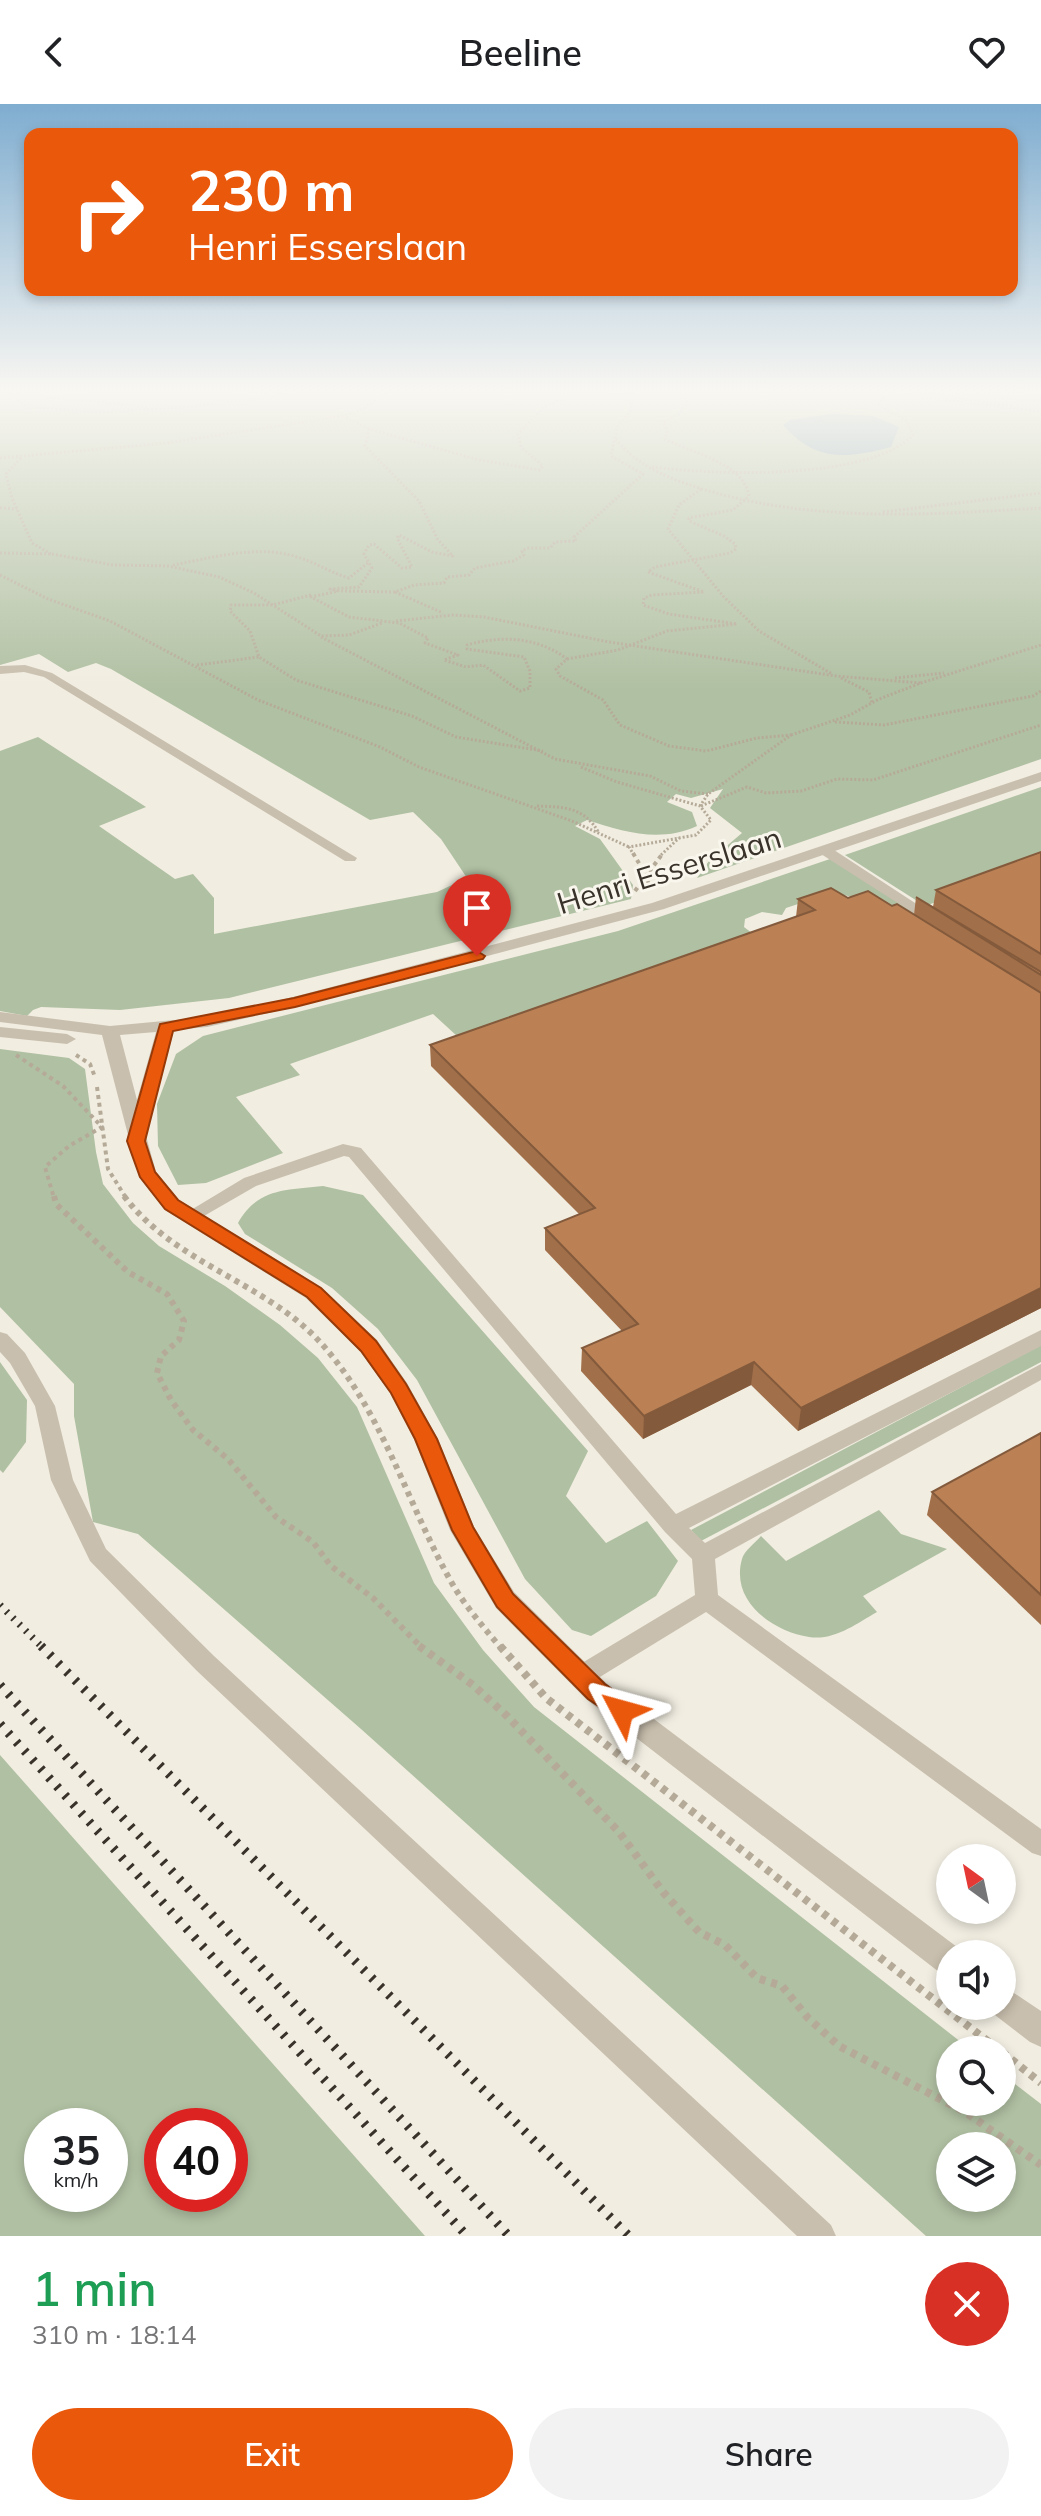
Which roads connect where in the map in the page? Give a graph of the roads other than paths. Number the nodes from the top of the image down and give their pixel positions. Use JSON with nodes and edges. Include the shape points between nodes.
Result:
{"nodes":[{"id":1,"x":0,"y":670,"type":"edge"},
{"id":2,"x":1041,"y":776,"type":"edge"},
{"id":3,"x":826,"y":851,"type":"junction"},
{"id":4,"x":350,"y":858,"type":"dead end"},
{"id":5,"x":952,"y":931,"type":"edge"},
{"id":6,"x":0,"y":1017,"type":"edge"},
{"id":7,"x":166,"y":1027,"type":"junction"},
{"id":8,"x":110,"y":1031,"type":"junction"},
{"id":9,"x":0,"y":1032,"type":"edge"},
{"id":10,"x":136,"y":1141,"type":"junction"},
{"id":11,"x":190,"y":1216,"type":"junction"},
{"id":12,"x":1041,"y":1337,"type":"edge"},
{"id":13,"x":0,"y":1339,"type":"edge"},
{"id":14,"x":1041,"y":1371,"type":"edge"},
{"id":15,"x":673,"y":1526,"type":"junction"},
{"id":16,"x":703,"y":1555,"type":"junction"},
{"id":17,"x":707,"y":1600,"type":"junction"},
{"id":18,"x":581,"y":1676,"type":"junction"},
{"id":19,"x":1041,"y":1844,"type":"edge"},
{"id":20,"x":936,"y":1950,"type":"edge"},
{"id":21,"x":1016,"y":2012,"type":"edge"},
{"id":22,"x":1041,"y":2031,"type":"edge"},
{"id":23,"x":820,"y":2236,"type":"edge"}],
"edges":[{"from":1,"to":4,"type":"lane","via":[[25,668],[48,675]]},
{"from":2,"to":3,"type":"street","name":"Henri Esserslaan"},
{"from":3,"to":5,"type":"lane"},
{"from":3,"to":7,"type":"street","name":"Henri Esserslaan","via":[[508,948],[295,1002]]},
{"from":6,"to":8,"type":"street"},
{"from":7,"to":8,"type":"street","name":"Henri Esserslaan"},
{"from":7,"to":10,"type":"street"},
{"from":8,"to":9,"type":"street","via":[[80,1040]]},
{"from":8,"to":10,"type":"street"},
{"from":10,"to":11,"type":"street","via":[[146,1173],[172,1205]]},
{"from":11,"to":15,"type":"lane","via":[[250,1182],[343,1150],[355,1152]]},
{"from":11,"to":18,"type":"street","via":[[314,1293],[369,1346],[426,1439],[463,1530],[505,1600]]},
{"from":12,"to":15,"type":"lane"},
{"from":13,"to":23,"type":"lane","via":[[18,1358],[45,1406],[62,1480],[98,1555],[205,1663]]},
{"from":14,"to":16,"type":"lane"},
{"from":15,"to":16,"type":"lane"},
{"from":16,"to":17,"type":"lane"},
{"from":17,"to":18,"type":"lane"},
{"from":17,"to":19,"type":"lane"},
{"from":18,"to":20,"type":"street"},
{"from":21,"to":22,"type":"street"}]}
